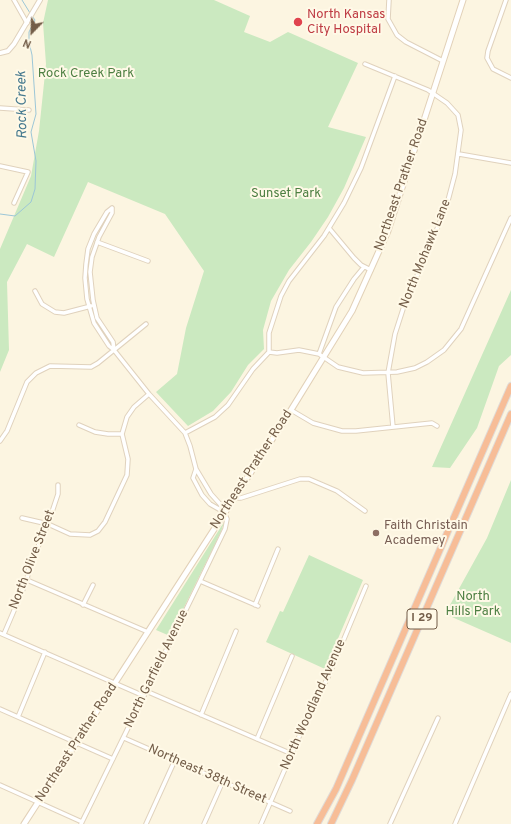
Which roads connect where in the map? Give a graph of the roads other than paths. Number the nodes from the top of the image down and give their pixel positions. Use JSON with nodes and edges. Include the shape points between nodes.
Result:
{"nodes":[{"id":1,"x":14,"y":0,"type":"edge"},
{"id":2,"x":40,"y":0,"type":"edge"},
{"id":3,"x":389,"y":0,"type":"edge"},
{"id":4,"x":463,"y":0,"type":"edge"},
{"id":5,"x":506,"y":0,"type":"edge"},
{"id":6,"x":28,"y":21,"type":"junction"},
{"id":7,"x":0,"y":53,"type":"edge"},
{"id":8,"x":443,"y":61,"type":"junction"},
{"id":9,"x":365,"y":64,"type":"dead end"},
{"id":10,"x":395,"y":76,"type":"junction"},
{"id":11,"x":511,"y":78,"type":"edge"},
{"id":12,"x":433,"y":94,"type":"junction"},
{"id":13,"x":0,"y":108,"type":"edge"},
{"id":14,"x":29,"y":110,"type":"dead end"},
{"id":15,"x":459,"y":154,"type":"junction"},
{"id":16,"x":511,"y":163,"type":"edge"},
{"id":17,"x":0,"y":166,"type":"edge"},
{"id":18,"x":14,"y":203,"type":"dead end"},
{"id":19,"x":511,"y":218,"type":"edge"},
{"id":20,"x":329,"y":228,"type":"junction"},
{"id":21,"x":92,"y":240,"type":"junction"},
{"id":22,"x":98,"y":242,"type":"junction"},
{"id":23,"x":148,"y":261,"type":"dead end"},
{"id":24,"x":364,"y":267,"type":"junction"},
{"id":25,"x":371,"y":270,"type":"junction"},
{"id":26,"x":35,"y":291,"type":"dead end"},
{"id":27,"x":94,"y":306,"type":"junction"},
{"id":28,"x":89,"y":307,"type":"junction"},
{"id":29,"x":146,"y":324,"type":"dead end"},
{"id":30,"x":114,"y":350,"type":"junction"},
{"id":31,"x":269,"y":352,"type":"junction"},
{"id":32,"x":319,"y":354,"type":"junction"},
{"id":33,"x":324,"y":358,"type":"junction"},
{"id":34,"x":388,"y":373,"type":"junction"},
{"id":35,"x":511,"y":386,"type":"edge"},
{"id":36,"x":149,"y":394,"type":"junction"},
{"id":37,"x":291,"y":410,"type":"junction"},
{"id":38,"x":511,"y":414,"type":"edge"},
{"id":39,"x":79,"y":425,"type":"dead end"},
{"id":40,"x":437,"y":426,"type":"dead end"},
{"id":41,"x":393,"y":427,"type":"junction"},
{"id":42,"x":185,"y":433,"type":"junction"},
{"id":43,"x":122,"y":434,"type":"junction"},
{"id":44,"x":0,"y":441,"type":"edge"},
{"id":45,"x":196,"y":469,"type":"junction"},
{"id":46,"x":58,"y":485,"type":"dead end"},
{"id":47,"x":234,"y":498,"type":"junction"},
{"id":48,"x":365,"y":511,"type":"dead end"},
{"id":49,"x":225,"y":512,"type":"junction"},
{"id":50,"x":22,"y":518,"type":"dead end"},
{"id":51,"x":48,"y":524,"type":"junction"},
{"id":52,"x":278,"y":549,"type":"dead end"},
{"id":53,"x":27,"y":580,"type":"junction"},
{"id":54,"x":200,"y":581,"type":"junction"},
{"id":55,"x":93,"y":585,"type":"dead end"},
{"id":56,"x":366,"y":586,"type":"dead end"},
{"id":57,"x":83,"y":605,"type":"junction"},
{"id":58,"x":236,"y":631,"type":"dead end"},
{"id":59,"x":148,"y":632,"type":"junction"},
{"id":60,"x":2,"y":634,"type":"edge"},
{"id":61,"x":45,"y":652,"type":"junction"},
{"id":62,"x":292,"y":656,"type":"dead end"},
{"id":63,"x":115,"y":682,"type":"junction"},
{"id":64,"x":146,"y":691,"type":"junction"},
{"id":65,"x":511,"y":694,"type":"edge"},
{"id":66,"x":144,"y":696,"type":"junction"},
{"id":67,"x":0,"y":709,"type":"edge"},
{"id":68,"x":201,"y":715,"type":"junction"},
{"id":69,"x":18,"y":717,"type":"junction"},
{"id":70,"x":438,"y":718,"type":"dead end"},
{"id":71,"x":124,"y":738,"type":"junction"},
{"id":72,"x":257,"y":739,"type":"junction"},
{"id":73,"x":77,"y":742,"type":"junction"},
{"id":74,"x":292,"y":754,"type":"junction"},
{"id":75,"x":113,"y":759,"type":"junction"},
{"id":76,"x":174,"y":760,"type":"junction"},
{"id":77,"x":222,"y":781,"type":"junction"},
{"id":78,"x":0,"y":785,"type":"edge"},
{"id":79,"x":38,"y":802,"type":"junction"},
{"id":80,"x":270,"y":803,"type":"junction"},
{"id":81,"x":290,"y":811,"type":"dead end"},
{"id":82,"x":81,"y":823,"type":"edge"},
{"id":83,"x":332,"y":823,"type":"edge"},
{"id":84,"x":24,"y":824,"type":"edge"},
{"id":85,"x":146,"y":824,"type":"edge"},
{"id":86,"x":204,"y":824,"type":"edge"},
{"id":87,"x":261,"y":824,"type":"edge"},
{"id":88,"x":317,"y":824,"type":"edge"},
{"id":89,"x":390,"y":824,"type":"edge"},
{"id":90,"x":455,"y":824,"type":"edge"}],
"edges":[{"from":1,"to":6,"type":"street"},
{"from":2,"to":6,"type":"street"},
{"from":3,"to":8,"type":"street","via":[[388,19],[397,35]]},
{"from":4,"to":8,"type":"main road","name":"Northeast Prather Road"},
{"from":5,"to":11,"type":"street","via":[[488,51],[488,58],[493,69]]},
{"from":6,"to":7,"type":"street","via":[[14,44]]},
{"from":8,"to":12,"type":"main road","name":"Northeast Prather Road"},
{"from":9,"to":10,"type":"street","name":"North Mohawk Lane"},
{"from":10,"to":12,"type":"street","name":"North Mohawk Lane"},
{"from":10,"to":20,"type":"street","via":[[354,182]]},
{"from":12,"to":15,"type":"street","name":"North Mohawk Lane","via":[[447,103],[458,115],[461,130]]},
{"from":12,"to":25,"type":"main road","name":"Northeast Prather Road","via":[[388,231]]},
{"from":13,"to":14,"type":"street"},
{"from":15,"to":16,"type":"street"},
{"from":15,"to":34,"type":"street","name":"North Mohawk Lane","via":[[446,208],[397,327]]},
{"from":17,"to":18,"type":"street","via":[[28,172]]},
{"from":19,"to":34,"type":"street","via":[[466,321],[456,338],[427,362],[415,368]]},
{"from":20,"to":24,"type":"street"},
{"from":20,"to":31,"type":"street","via":[[285,287],[269,333]]},
{"from":21,"to":22,"type":"street"},
{"from":21,"to":22,"type":"street","via":[[107,212],[112,208]]},
{"from":21,"to":28,"type":"street","via":[[88,249],[85,278]]},
{"from":22,"to":23,"type":"street"},
{"from":22,"to":27,"type":"street","via":[[90,272]]},
{"from":24,"to":25,"type":"street"},
{"from":24,"to":32,"type":"street","via":[[336,307]]},
{"from":25,"to":33,"type":"main road","name":"Northeast Prather Road","via":[[352,311]]},
{"from":26,"to":28,"type":"street","via":[[42,304],[55,312],[64,313]]},
{"from":27,"to":28,"type":"street"},
{"from":27,"to":30,"type":"street","via":[[99,322],[113,342]]},
{"from":28,"to":30,"type":"street","via":[[94,323]]},
{"from":29,"to":30,"type":"street"},
{"from":30,"to":36,"type":"street"},
{"from":30,"to":44,"type":"street","via":[[91,367],[50,366],[36,373],[27,382],[7,431]]},
{"from":31,"to":32,"type":"street","via":[[299,350]]},
{"from":31,"to":42,"type":"street","via":[[253,368],[228,405],[215,417]]},
{"from":32,"to":33,"type":"street"},
{"from":33,"to":34,"type":"street","via":[[355,372]]},
{"from":33,"to":37,"type":"main road","name":"Northeast Prather Road"},
{"from":34,"to":41,"type":"street","name":"North Mohawk Lane"},
{"from":35,"to":88,"type":"highway","number":"I 29","via":[[336,789]]},
{"from":36,"to":42,"type":"street"},
{"from":36,"to":43,"type":"street","via":[[127,417]]},
{"from":37,"to":41,"type":"street","via":[[313,423],[342,431]]},
{"from":37,"to":47,"type":"main road","name":"Northeast Prather Road"},
{"from":38,"to":83,"type":"highway","number":"I 29"},
{"from":39,"to":43,"type":"street","via":[[95,432]]},
{"from":40,"to":41,"type":"street","via":[[432,423]]},
{"from":42,"to":45,"type":"street"},
{"from":43,"to":51,"type":"street","via":[[128,459],[127,475],[105,522],[90,535],[70,534]]},
{"from":45,"to":49,"type":"street"},
{"from":45,"to":49,"type":"street","via":[[193,478],[202,495],[210,504]]},
{"from":46,"to":51,"type":"street","name":"North Olive Street","via":[[58,494]]},
{"from":47,"to":48,"type":"street","via":[[300,479],[309,479],[337,491]]},
{"from":47,"to":49,"type":"main road","name":"Northeast Prather Road"},
{"from":49,"to":54,"type":"street","name":"North Garfield Avenue","via":[[225,529]]},
{"from":49,"to":59,"type":"main road","name":"Northeast Prather Road"},
{"from":50,"to":51,"type":"street"},
{"from":51,"to":53,"type":"street","name":"North Olive Street"},
{"from":52,"to":54,"type":"street","via":[[257,606]]},
{"from":53,"to":57,"type":"street"},
{"from":53,"to":60,"type":"street","name":"North Olive Street"},
{"from":54,"to":64,"type":"street","name":"North Garfield Avenue"},
{"from":55,"to":57,"type":"street"},
{"from":56,"to":74,"type":"street","name":"North Woodland Avenue","via":[[329,675]]},
{"from":57,"to":59,"type":"street"},
{"from":58,"to":68,"type":"street"},
{"from":59,"to":63,"type":"main road","name":"Northeast Prather Road"},
{"from":60,"to":61,"type":"street"},
{"from":61,"to":63,"type":"street"},
{"from":61,"to":69,"type":"street"},
{"from":62,"to":72,"type":"street"},
{"from":63,"to":66,"type":"street"},
{"from":63,"to":73,"type":"main road","name":"Northeast Prather Road"},
{"from":64,"to":66,"type":"street","name":"North Garfield Avenue"},
{"from":64,"to":68,"type":"street"},
{"from":65,"to":90,"type":"street"},
{"from":66,"to":71,"type":"street","name":"North Garfield Avenue"},
{"from":67,"to":69,"type":"street"},
{"from":68,"to":72,"type":"street"},
{"from":69,"to":73,"type":"street"},
{"from":70,"to":89,"type":"street"},
{"from":71,"to":75,"type":"street","name":"North Garfield Avenue"},
{"from":71,"to":76,"type":"street","name":"Northeast 38th Street"},
{"from":72,"to":74,"type":"street"},
{"from":73,"to":75,"type":"street"},
{"from":73,"to":79,"type":"main road","name":"Northeast Prather Road"},
{"from":74,"to":80,"type":"street","name":"North Woodland Avenue"},
{"from":75,"to":82,"type":"street","name":"North Garfield Avenue"},
{"from":76,"to":77,"type":"street","name":"Northeast 38th Street"},
{"from":76,"to":85,"type":"street"},
{"from":77,"to":80,"type":"street","name":"Northeast 38th Street"},
{"from":77,"to":86,"type":"street"},
{"from":78,"to":79,"type":"street"},
{"from":79,"to":82,"type":"street"},
{"from":79,"to":84,"type":"main road","name":"Northeast Prather Road"},
{"from":80,"to":81,"type":"street","name":"Northeast 38th Street"},
{"from":80,"to":87,"type":"street","name":"North Woodland Avenue"}]}
